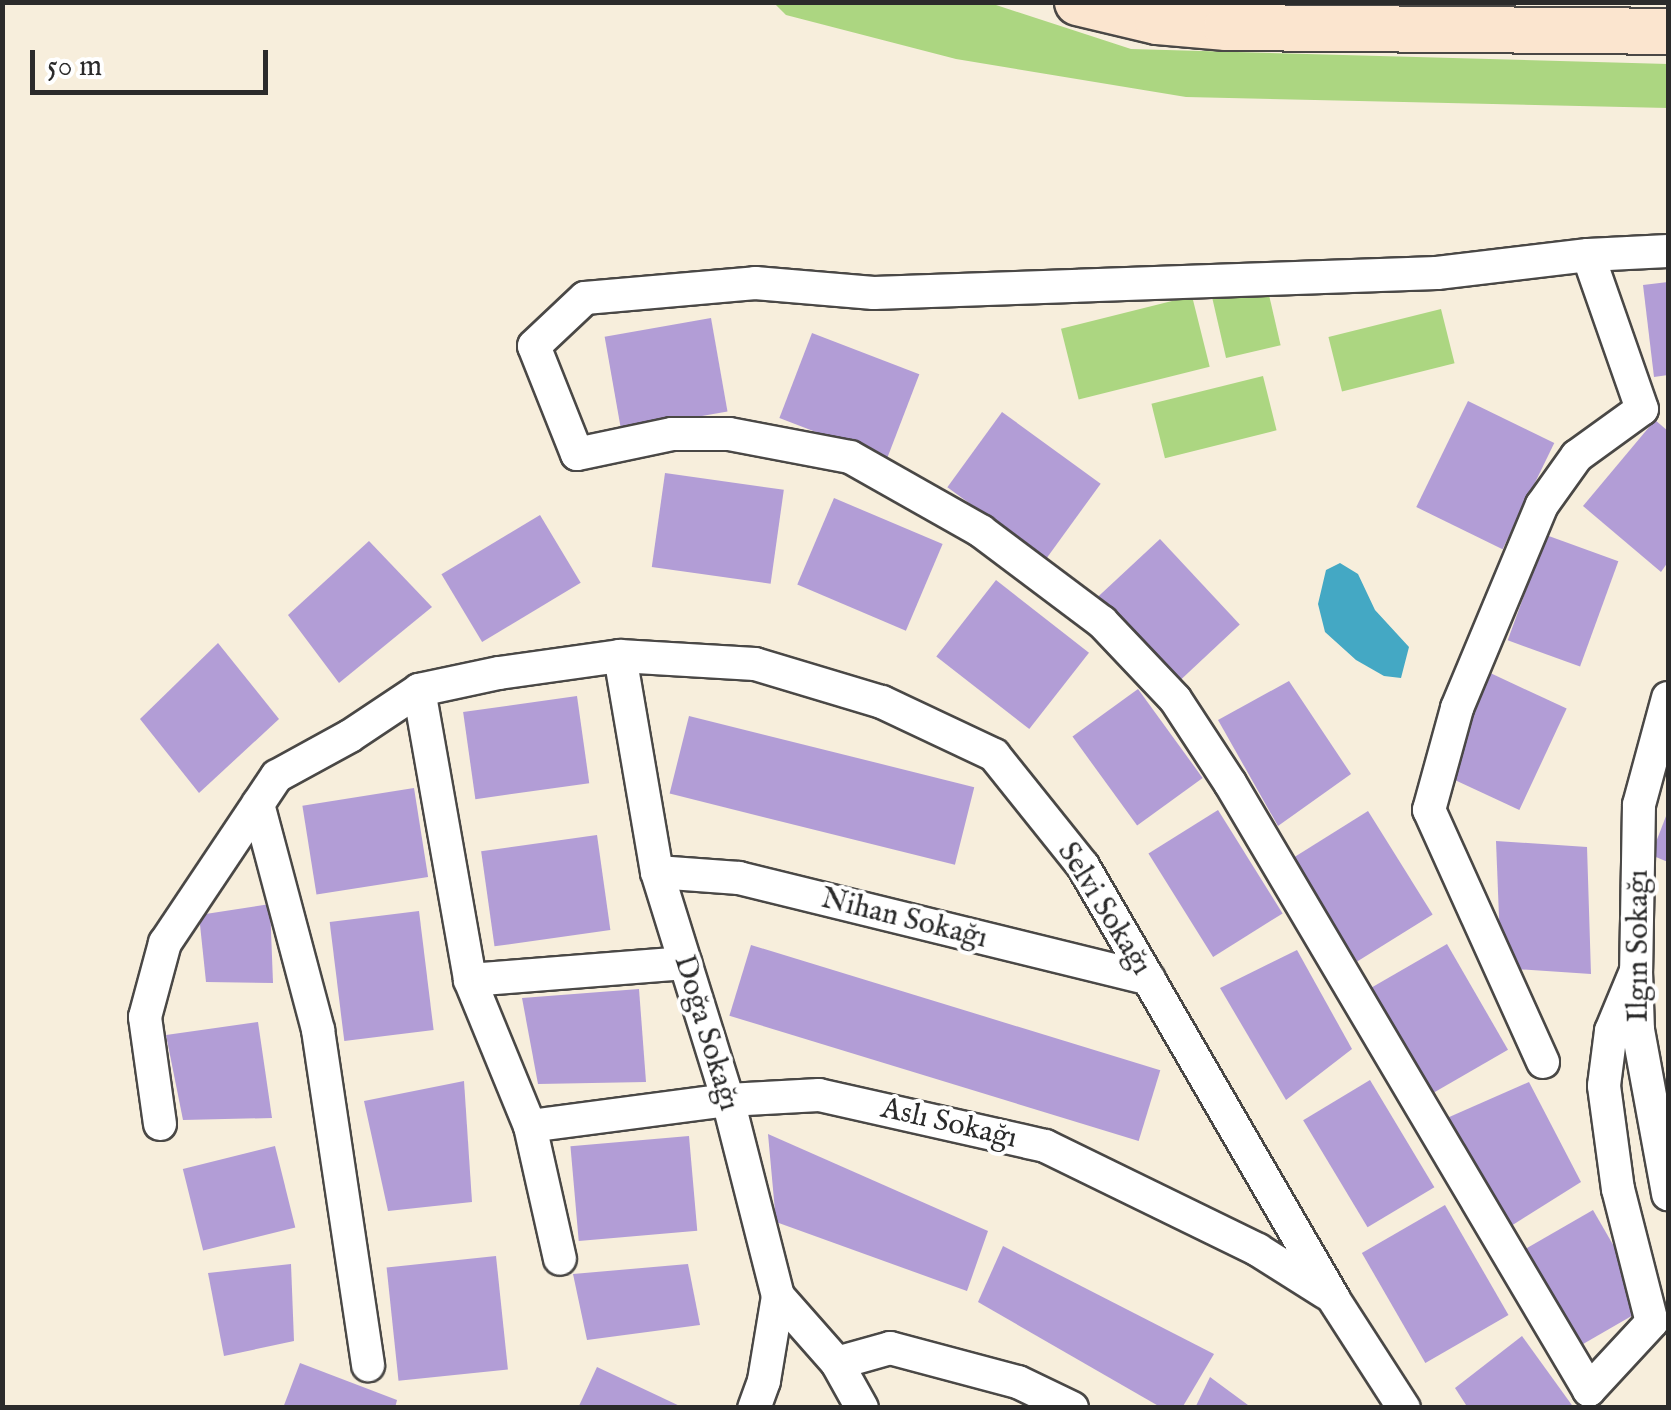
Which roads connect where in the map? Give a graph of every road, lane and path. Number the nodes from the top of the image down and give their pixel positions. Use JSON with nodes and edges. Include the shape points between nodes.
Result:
{"nodes":[{"id":1,"x":1077,"y":2,"type":"edge"},
{"id":2,"x":1668,"y":31,"type":"edge"},
{"id":3,"x":1668,"y":250,"type":"edge"},
{"id":4,"x":1588,"y":254,"type":"junction"},
{"id":5,"x":1655,"y":411,"type":"edge"},
{"id":6,"x":620,"y":656,"type":"junction"},
{"id":7,"x":419,"y":690,"type":"junction"},
{"id":8,"x":1668,"y":698,"type":"edge"},
{"id":9,"x":258,"y":804,"type":"junction"},
{"id":10,"x":657,"y":872,"type":"junction"},
{"id":11,"x":685,"y":963,"type":"junction"},
{"id":12,"x":1636,"y":971,"type":"junction"},
{"id":13,"x":1149,"y":979,"type":"junction"},
{"id":14,"x":470,"y":980,"type":"junction"},
{"id":15,"x":1543,"y":1062,"type":"dead end"},
{"id":16,"x":728,"y":1100,"type":"junction"},
{"id":17,"x":160,"y":1124,"type":"dead end"},
{"id":18,"x":530,"y":1126,"type":"junction"},
{"id":19,"x":1668,"y":1194,"type":"edge"},
{"id":20,"x":560,"y":1259,"type":"dead end"},
{"id":21,"x":778,"y":1296,"type":"junction"},
{"id":22,"x":1333,"y":1298,"type":"junction"},
{"id":23,"x":836,"y":1363,"type":"junction"},
{"id":24,"x":368,"y":1365,"type":"dead end"},
{"id":25,"x":754,"y":1408,"type":"edge"},
{"id":26,"x":862,"y":1408,"type":"edge"},
{"id":27,"x":1072,"y":1408,"type":"edge"},
{"id":28,"x":1404,"y":1408,"type":"edge"}],
"edges":[{"from":1,"to":2,"type":"main road","via":[[1157,21],[1226,27]]},
{"from":3,"to":4,"type":"street"},
{"from":4,"to":5,"type":"street"},
{"from":4,"to":12,"type":"street","via":[[1437,273],[874,293],[755,284],[586,298],[534,346],[578,454],[672,434],[730,434],[850,457],[982,531],[1102,622],[1175,700],[1230,783],[1590,1390],[1652,1322],[1618,1189],[1604,1086],[1611,1031]]},
{"from":5,"to":15,"type":"street","via":[[1577,456],[1542,505],[1457,708],[1429,810]]},
{"from":6,"to":7,"type":"street","name":"Selvi Sokağı"},
{"from":6,"to":10,"type":"street","name":"Doğa Sokağı"},
{"from":6,"to":13,"type":"street","name":"Selvi Sokağı","via":[[755,664],[882,702],[994,755],[1083,866]]},
{"from":7,"to":9,"type":"street","via":[[277,776]]},
{"from":7,"to":14,"type":"street"},
{"from":8,"to":12,"type":"street","name":"Ilgın Sokağı","via":[[1639,805]]},
{"from":9,"to":17,"type":"street","via":[[165,943],[145,1016]]},
{"from":9,"to":24,"type":"street","via":[[318,1030]]},
{"from":10,"to":11,"type":"street","name":"Doğa Sokağı"},
{"from":10,"to":13,"type":"street","name":"Nihan Sokağı","via":[[739,878]]},
{"from":11,"to":14,"type":"street"},
{"from":11,"to":16,"type":"street","name":"Doğa Sokağı"},
{"from":12,"to":19,"type":"street","name":"Ilgın Sokağı","via":[[1638,1030]]},
{"from":13,"to":22,"type":"street","name":"Selvi Sokağı"},
{"from":14,"to":18,"type":"street"},
{"from":16,"to":18,"type":"street","name":"Aslı Sokağı"},
{"from":16,"to":21,"type":"street","name":"Doğa Sokağı"},
{"from":16,"to":22,"type":"street","name":"Aslı Sokağı","via":[[819,1095],[1046,1146],[1258,1250]]},
{"from":18,"to":20,"type":"street"},
{"from":21,"to":23,"type":"street"},
{"from":21,"to":25,"type":"street","name":"Doğa Sokağı"},
{"from":22,"to":28,"type":"street","name":"Selvi Sokağı"},
{"from":23,"to":26,"type":"street"},
{"from":23,"to":27,"type":"street","via":[[890,1348],[1018,1382]]}]}
